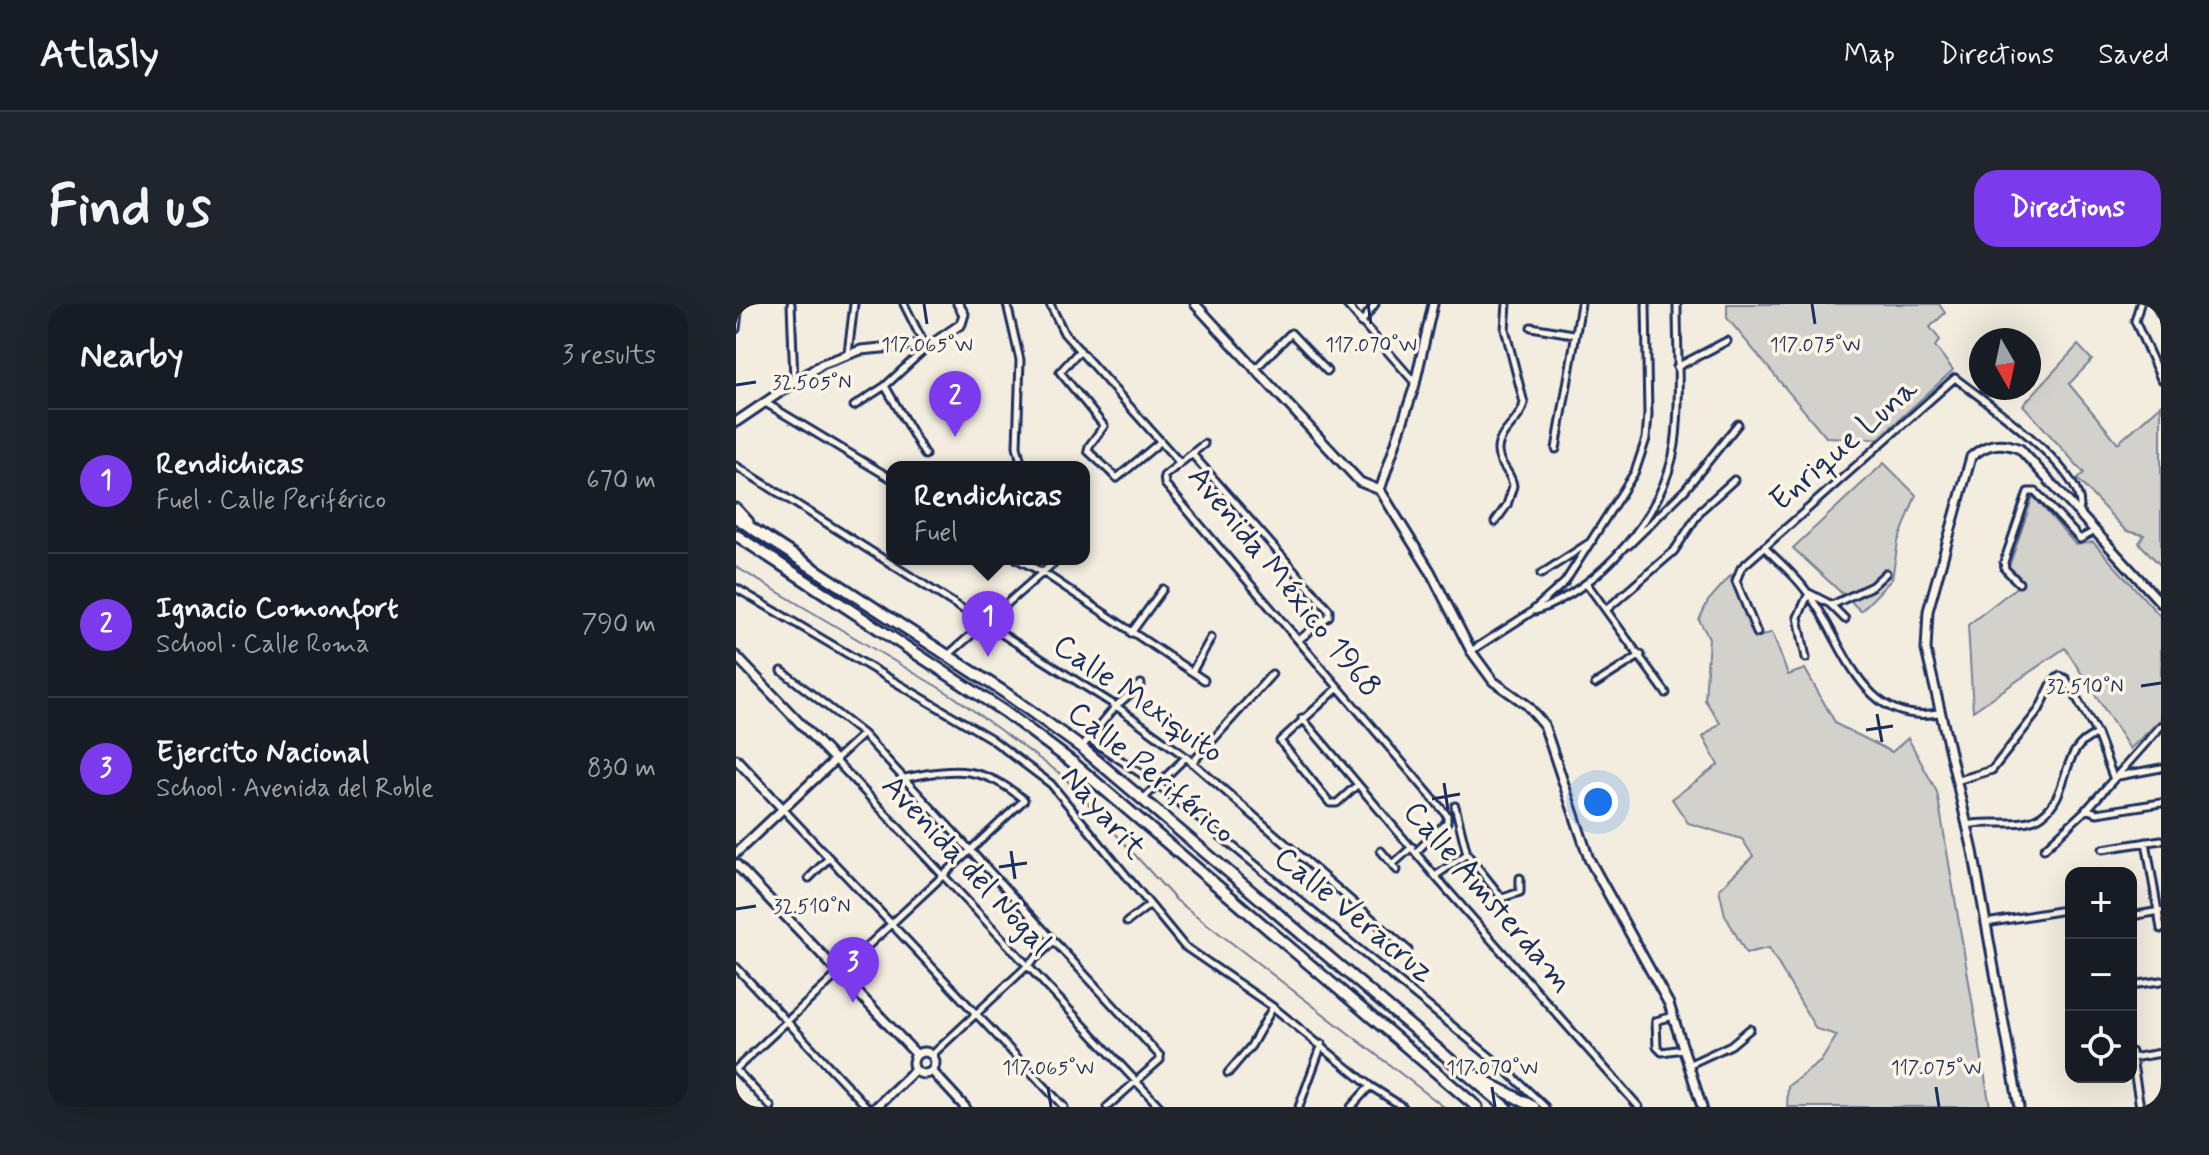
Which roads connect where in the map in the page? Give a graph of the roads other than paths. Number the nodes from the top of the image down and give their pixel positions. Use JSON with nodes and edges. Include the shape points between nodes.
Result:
{"nodes":[{"id":1,"x":739,"y":304,"type":"edge"},
{"id":2,"x":791,"y":304,"type":"edge"},
{"id":3,"x":854,"y":304,"type":"edge"},
{"id":4,"x":904,"y":304,"type":"edge"},
{"id":5,"x":958,"y":304,"type":"edge"},
{"id":6,"x":1007,"y":304,"type":"edge"},
{"id":7,"x":1050,"y":304,"type":"edge"},
{"id":8,"x":1195,"y":304,"type":"edge"},
{"id":9,"x":1375,"y":304,"type":"edge"},
{"id":10,"x":1433,"y":304,"type":"edge"},
{"id":11,"x":1507,"y":304,"type":"edge"},
{"id":12,"x":1581,"y":304,"type":"edge"},
{"id":13,"x":1646,"y":304,"type":"edge"},
{"id":14,"x":1677,"y":304,"type":"edge"},
{"id":15,"x":2140,"y":304,"type":"edge"},
{"id":16,"x":2155,"y":304,"type":"edge"},
{"id":17,"x":1347,"y":305,"type":"edge"},
{"id":18,"x":2161,"y":312,"type":"edge"},
{"id":19,"x":1361,"y":323,"type":"junction"},
{"id":20,"x":1531,"y":327,"type":"dead end"},
{"id":21,"x":736,"y":329,"type":"edge"},
{"id":22,"x":1573,"y":334,"type":"junction"},
{"id":23,"x":1727,"y":341,"type":"dead end"},
{"id":24,"x":926,"y":348,"type":"junction"},
{"id":25,"x":1080,"y":350,"type":"junction"},
{"id":26,"x":848,"y":353,"type":"junction"},
{"id":27,"x":1677,"y":367,"type":"junction"},
{"id":28,"x":1254,"y":370,"type":"junction"},
{"id":29,"x":1327,"y":371,"type":"dead end"},
{"id":30,"x":2161,"y":379,"type":"edge"},
{"id":31,"x":794,"y":380,"type":"junction"},
{"id":32,"x":1416,"y":384,"type":"junction"},
{"id":33,"x":885,"y":386,"type":"junction"},
{"id":34,"x":764,"y":402,"type":"junction"},
{"id":35,"x":854,"y":406,"type":"dead end"},
{"id":36,"x":736,"y":422,"type":"edge"},
{"id":37,"x":1738,"y":424,"type":"dead end"},
{"id":38,"x":1160,"y":442,"type":"junction"},
{"id":39,"x":1204,"y":444,"type":"dead end"},
{"id":40,"x":1556,"y":449,"type":"dead end"},
{"id":41,"x":1192,"y":454,"type":"junction"},
{"id":42,"x":925,"y":455,"type":"dead end"},
{"id":43,"x":1021,"y":461,"type":"edge"},
{"id":44,"x":1179,"y":462,"type":"junction"},
{"id":45,"x":736,"y":466,"type":"edge"},
{"id":46,"x":886,"y":475,"type":"edge"},
{"id":47,"x":1734,"y":480,"type":"dead end"},
{"id":48,"x":1380,"y":490,"type":"junction"},
{"id":49,"x":736,"y":509,"type":"edge"},
{"id":50,"x":2079,"y":511,"type":"junction"},
{"id":51,"x":736,"y":518,"type":"edge"},
{"id":52,"x":1495,"y":522,"type":"dead end"},
{"id":53,"x":2096,"y":530,"type":"junction"},
{"id":54,"x":736,"y":538,"type":"edge"},
{"id":55,"x":1593,"y":540,"type":"junction"},
{"id":56,"x":1627,"y":547,"type":"junction"},
{"id":57,"x":1764,"y":547,"type":"junction"},
{"id":58,"x":792,"y":557,"type":"junction"},
{"id":59,"x":886,"y":561,"type":"edge"},
{"id":60,"x":892,"y":565,"type":"edge"},
{"id":61,"x":1029,"y":565,"type":"edge"},
{"id":62,"x":1052,"y":565,"type":"edge"},
{"id":63,"x":1044,"y":573,"type":"junction"},
{"id":64,"x":1886,"y":573,"type":"dead end"},
{"id":65,"x":1541,"y":574,"type":"dead end"},
{"id":66,"x":2019,"y":583,"type":"dead end"},
{"id":67,"x":1587,"y":584,"type":"junction"},
{"id":68,"x":736,"y":588,"type":"edge"},
{"id":69,"x":1163,"y":589,"type":"dead end"},
{"id":70,"x":1809,"y":593,"type":"junction"},
{"id":71,"x":2161,"y":603,"type":"edge"},
{"id":72,"x":1832,"y":605,"type":"junction"},
{"id":73,"x":1606,"y":610,"type":"junction"},
{"id":74,"x":1530,"y":613,"type":"junction"},
{"id":75,"x":1845,"y":619,"type":"dead end"},
{"id":76,"x":983,"y":623,"type":"junction"},
{"id":77,"x":1131,"y":633,"type":"junction"},
{"id":78,"x":1757,"y":633,"type":"dead end"},
{"id":79,"x":1211,"y":638,"type":"dead end"},
{"id":80,"x":1300,"y":639,"type":"junction"},
{"id":81,"x":1471,"y":651,"type":"junction"},
{"id":82,"x":1641,"y":655,"type":"junction"},
{"id":83,"x":736,"y":656,"type":"edge"},
{"id":84,"x":947,"y":656,"type":"junction"},
{"id":85,"x":1806,"y":658,"type":"dead end"},
{"id":86,"x":782,"y":671,"type":"dead end"},
{"id":87,"x":1192,"y":672,"type":"junction"},
{"id":88,"x":1272,"y":674,"type":"dead end"},
{"id":89,"x":1204,"y":680,"type":"dead end"},
{"id":90,"x":1141,"y":684,"type":"dead end"},
{"id":91,"x":1595,"y":684,"type":"dead end"},
{"id":92,"x":1338,"y":688,"type":"junction"},
{"id":93,"x":1666,"y":693,"type":"dead end"},
{"id":94,"x":1116,"y":706,"type":"junction"},
{"id":95,"x":1938,"y":713,"type":"junction"},
{"id":96,"x":1302,"y":718,"type":"junction"},
{"id":97,"x":2161,"y":726,"type":"edge"},
{"id":98,"x":863,"y":734,"type":"junction"},
{"id":99,"x":2097,"y":734,"type":"junction"},
{"id":100,"x":1089,"y":739,"type":"junction"},
{"id":101,"x":1082,"y":748,"type":"junction"},
{"id":102,"x":1186,"y":757,"type":"junction"},
{"id":103,"x":736,"y":759,"type":"edge"},
{"id":104,"x":835,"y":760,"type":"junction"},
{"id":105,"x":1192,"y":763,"type":"junction"},
{"id":106,"x":2161,"y":768,"type":"edge"},
{"id":107,"x":2113,"y":777,"type":"junction"},
{"id":108,"x":905,"y":778,"type":"junction"},
{"id":109,"x":1956,"y":781,"type":"junction"},
{"id":110,"x":1158,"y":785,"type":"junction"},
{"id":111,"x":1357,"y":785,"type":"junction"},
{"id":112,"x":1144,"y":798,"type":"junction"},
{"id":113,"x":2161,"y":803,"type":"edge"},
{"id":114,"x":1455,"y":806,"type":"dead end"},
{"id":115,"x":783,"y":809,"type":"junction"},
{"id":116,"x":2086,"y":809,"type":"junction"},
{"id":117,"x":1967,"y":825,"type":"junction"},
{"id":118,"x":2161,"y":840,"type":"edge"},
{"id":119,"x":2146,"y":842,"type":"junction"},
{"id":120,"x":970,"y":849,"type":"junction"},
{"id":121,"x":2044,"y":849,"type":"dead end"},
{"id":122,"x":2103,"y":849,"type":"dead end"},
{"id":123,"x":1414,"y":850,"type":"junction"},
{"id":124,"x":1381,"y":851,"type":"dead end"},
{"id":125,"x":736,"y":853,"type":"edge"},
{"id":126,"x":1467,"y":854,"type":"junction"},
{"id":127,"x":829,"y":858,"type":"junction"},
{"id":128,"x":736,"y":864,"type":"edge"},
{"id":129,"x":942,"y":875,"type":"junction"},
{"id":130,"x":1435,"y":876,"type":"junction"},
{"id":131,"x":809,"y":878,"type":"dead end"},
{"id":132,"x":1520,"y":878,"type":"dead end"},
{"id":133,"x":1148,"y":906,"type":"junction"},
{"id":134,"x":2065,"y":910,"type":"edge"},
{"id":135,"x":2160,"y":911,"type":"edge"},
{"id":136,"x":2137,"y":915,"type":"edge"},
{"id":137,"x":1127,"y":922,"type":"dead end"},
{"id":138,"x":891,"y":923,"type":"junction"},
{"id":139,"x":1986,"y":923,"type":"junction"},
{"id":140,"x":2161,"y":929,"type":"edge"},
{"id":141,"x":1054,"y":941,"type":"junction"},
{"id":142,"x":1408,"y":950,"type":"dead end"},
{"id":143,"x":736,"y":967,"type":"edge"},
{"id":144,"x":1027,"y":967,"type":"junction"},
{"id":145,"x":838,"y":971,"type":"junction"},
{"id":146,"x":2161,"y":981,"type":"edge"},
{"id":147,"x":2137,"y":984,"type":"edge"},
{"id":148,"x":1273,"y":1007,"type":"junction"},
{"id":149,"x":976,"y":1014,"type":"junction"},
{"id":150,"x":1673,"y":1016,"type":"junction"},
{"id":151,"x":787,"y":1021,"type":"junction"},
{"id":152,"x":1750,"y":1029,"type":"dead end"},
{"id":153,"x":1322,"y":1044,"type":"junction"},
{"id":154,"x":1683,"y":1049,"type":"junction"},
{"id":155,"x":2161,"y":1053,"type":"edge"},
{"id":156,"x":916,"y":1054,"type":"junction"},
{"id":157,"x":932,"y":1055,"type":"junction"},
{"id":158,"x":2137,"y":1057,"type":"edge"},
{"id":159,"x":1455,"y":1064,"type":"junction"},
{"id":160,"x":1688,"y":1065,"type":"junction"},
{"id":161,"x":736,"y":1069,"type":"edge"},
{"id":162,"x":915,"y":1070,"type":"junction"},
{"id":163,"x":932,"y":1071,"type":"junction"},
{"id":164,"x":1228,"y":1073,"type":"dead end"},
{"id":165,"x":1136,"y":1080,"type":"junction"},
{"id":166,"x":2136,"y":1083,"type":"edge"},
{"id":167,"x":1370,"y":1086,"type":"junction"},
{"id":168,"x":771,"y":1107,"type":"edge"},
{"id":169,"x":867,"y":1107,"type":"edge"},
{"id":170,"x":876,"y":1107,"type":"edge"},
{"id":171,"x":965,"y":1107,"type":"edge"},
{"id":172,"x":1064,"y":1107,"type":"edge"},
{"id":173,"x":1107,"y":1107,"type":"edge"},
{"id":174,"x":1160,"y":1107,"type":"edge"},
{"id":175,"x":1299,"y":1107,"type":"edge"},
{"id":176,"x":1351,"y":1107,"type":"edge"},
{"id":177,"x":1403,"y":1107,"type":"edge"},
{"id":178,"x":1477,"y":1107,"type":"edge"},
{"id":179,"x":1506,"y":1107,"type":"edge"},
{"id":180,"x":1534,"y":1107,"type":"edge"},
{"id":181,"x":1545,"y":1107,"type":"edge"},
{"id":182,"x":1639,"y":1107,"type":"edge"},
{"id":183,"x":1702,"y":1107,"type":"edge"},
{"id":184,"x":2019,"y":1107,"type":"edge"},
{"id":185,"x":2140,"y":1107,"type":"edge"}],
"edges":[{"from":1,"to":21,"type":"street"},
{"from":2,"to":31,"type":"street"},
{"from":3,"to":26,"type":"street"},
{"from":4,"to":24,"type":"street"},
{"from":5,"to":24,"type":"main road","via":[[964,314],[961,324]]},
{"from":6,"to":43,"type":"street","via":[[1020,360]]},
{"from":7,"to":25,"type":"street","name":"Avenida México 1968","via":[[1058,326]]},
{"from":8,"to":28,"type":"main road"},
{"from":9,"to":19,"type":"street"},
{"from":10,"to":32,"type":"main road"},
{"from":11,"to":52,"type":"street","via":[[1505,329],[1524,403],[1522,414],[1499,442],[1499,456],[1513,486]]},
{"from":12,"to":22,"type":"street"},
{"from":13,"to":55,"type":"street","via":[[1646,439],[1635,472]]},
{"from":14,"to":27,"type":"street"},
{"from":15,"to":30,"type":"street","via":[[2135,321]]},
{"from":16,"to":18,"type":"main road"},
{"from":17,"to":19,"type":"street"},
{"from":19,"to":32,"type":"street"},
{"from":20,"to":22,"type":"street"},
{"from":22,"to":40,"type":"street"},
{"from":23,"to":27,"type":"street"},
{"from":24,"to":26,"type":"main road"},
{"from":24,"to":33,"type":"street"},
{"from":25,"to":38,"type":"street","name":"Avenida México 1968"},
{"from":25,"to":38,"type":"street","via":[[1060,372],[1104,426],[1088,451],[1117,478]]},
{"from":26,"to":31,"type":"main road"},
{"from":27,"to":56,"type":"street","via":[[1675,447],[1657,494]]},
{"from":28,"to":29,"type":"street","via":[[1291,333]]},
{"from":28,"to":48,"type":"main road","via":[[1360,482]]},
{"from":31,"to":34,"type":"main road"},
{"from":32,"to":48,"type":"main road"},
{"from":33,"to":35,"type":"street"},
{"from":33,"to":42,"type":"street"},
{"from":34,"to":36,"type":"main road"},
{"from":34,"to":46,"type":"street"},
{"from":37,"to":56,"type":"street","via":[[1685,490]]},
{"from":38,"to":44,"type":"street","name":"Avenida México 1968"},
{"from":39,"to":41,"type":"street"},
{"from":41,"to":44,"type":"street"},
{"from":41,"to":80,"type":"street","via":[[1330,613]]},
{"from":44,"to":80,"type":"street","name":"Avenida México 1968","via":[[1164,476],[1165,484]]},
{"from":45,"to":59,"type":"street","name":"Calle Mexiquito"},
{"from":47,"to":73,"type":"street","via":[[1701,510],[1674,551]]},
{"from":48,"to":81,"type":"main road"},
{"from":49,"to":58,"type":"highway"},
{"from":50,"to":53,"type":"main road"},
{"from":50,"to":57,"type":"street","name":"Enrique Luna","via":[[2080,493],[2046,452],[1955,378]]},
{"from":50,"to":95,"type":"main road","via":[[2020,449],[1992,444],[1971,457],[1928,611],[1926,650]]},
{"from":51,"to":58,"type":"highway","name":"Calle Periférico"},
{"from":53,"to":66,"type":"street","via":[[2080,539],[2028,492],[2004,562]]},
{"from":53,"to":71,"type":"main road"},
{"from":54,"to":178,"type":"highway","name":"Calle Periférico","via":[[1005,712],[1072,762]]},
{"from":55,"to":65,"type":"street"},
{"from":55,"to":74,"type":"street","via":[[1574,572]]},
{"from":56,"to":67,"type":"street"},
{"from":57,"to":70,"type":"street"},
{"from":57,"to":78,"type":"street","name":"Enrique Luna","via":[[1741,568],[1736,581]]},
{"from":58,"to":84,"type":"highway","name":"Calle Periférico"},
{"from":60,"to":76,"type":"street","name":"Calle Mexiquito"},
{"from":61,"to":63,"type":"street"},
{"from":62,"to":63,"type":"street"},
{"from":63,"to":76,"type":"street"},
{"from":63,"to":77,"type":"street"},
{"from":64,"to":72,"type":"street","via":[[1859,594]]},
{"from":67,"to":73,"type":"street"},
{"from":67,"to":74,"type":"street"},
{"from":68,"to":133,"type":"street","name":"Nayarit","via":[[990,738],[1051,784]]},
{"from":69,"to":77,"type":"street"},
{"from":70,"to":72,"type":"street"},
{"from":70,"to":85,"type":"street","via":[[1798,617]]},
{"from":70,"to":95,"type":"street","via":[[1842,654],[1876,697],[1908,716]]},
{"from":72,"to":75,"type":"street"},
{"from":73,"to":82,"type":"street"},
{"from":74,"to":81,"type":"street"},
{"from":76,"to":84,"type":"street"},
{"from":76,"to":94,"type":"street","name":"Calle Mexiquito"},
{"from":77,"to":87,"type":"street"},
{"from":79,"to":87,"type":"street"},
{"from":80,"to":92,"type":"street","name":"Avenida México 1968"},
{"from":81,"to":150,"type":"main road","via":[[1493,681],[1527,705],[1544,725],[1589,859]]},
{"from":82,"to":91,"type":"street"},
{"from":82,"to":93,"type":"street"},
{"from":83,"to":104,"type":"main road","name":"Avenida del Nogal"},
{"from":84,"to":101,"type":"highway","name":"Calle Periférico"},
{"from":86,"to":98,"type":"street"},
{"from":87,"to":89,"type":"street"},
{"from":88,"to":105,"type":"street"},
{"from":90,"to":94,"type":"street"},
{"from":92,"to":96,"type":"street"},
{"from":92,"to":123,"type":"street","name":"Avenida México 1968","via":[[1447,815],[1447,822]]},
{"from":94,"to":100,"type":"street"},
{"from":94,"to":102,"type":"street","name":"Calle Mexiquito"},
{"from":95,"to":109,"type":"main road"},
{"from":96,"to":111,"type":"street","name":"Calle Amsterdam"},
{"from":96,"to":111,"type":"street","via":[[1280,741],[1334,803]]},
{"from":97,"to":107,"type":"street"},
{"from":98,"to":104,"type":"street"},
{"from":98,"to":108,"type":"street"},
{"from":99,"to":107,"type":"street"},
{"from":99,"to":109,"type":"street","via":[[2060,676],[1992,770]]},
{"from":99,"to":117,"type":"street","via":[[2076,746],[2054,800],[2042,815]]},
{"from":100,"to":101,"type":"street"},
{"from":100,"to":110,"type":"street","name":"Calle Veracruz"},
{"from":101,"to":112,"type":"highway","name":"Calle Periférico"},
{"from":102,"to":105,"type":"street","name":"Calle Mexiquito"},
{"from":102,"to":110,"type":"street"},
{"from":103,"to":115,"type":"main road"},
{"from":104,"to":115,"type":"main road"},
{"from":104,"to":129,"type":"street","name":"Avenida del Nogal"},
{"from":105,"to":142,"type":"street","name":"Calle Mexiquito"},
{"from":106,"to":107,"type":"street"},
{"from":107,"to":116,"type":"street"},
{"from":108,"to":120,"type":"street"},
{"from":108,"to":120,"type":"street","via":[[969,771],[997,779],[1024,800]]},
{"from":109,"to":117,"type":"main road"},
{"from":110,"to":112,"type":"street"},
{"from":110,"to":181,"type":"street","name":"Calle Veracruz"},
{"from":111,"to":123,"type":"street","name":"Calle Amsterdam"},
{"from":112,"to":159,"type":"highway","name":"Calle Periférico"},
{"from":113,"to":116,"type":"street","via":[[2097,813]]},
{"from":114,"to":126,"type":"street"},
{"from":115,"to":125,"type":"main road"},
{"from":115,"to":127,"type":"street"},
{"from":116,"to":121,"type":"street"},
{"from":117,"to":139,"type":"main road"},
{"from":118,"to":119,"type":"street"},
{"from":119,"to":122,"type":"street"},
{"from":119,"to":135,"type":"street"},
{"from":120,"to":129,"type":"street"},
{"from":120,"to":141,"type":"street"},
{"from":123,"to":124,"type":"street","via":[[1395,867]]},
{"from":123,"to":130,"type":"street","name":"Calle Amsterdam"},
{"from":126,"to":130,"type":"street"},
{"from":126,"to":132,"type":"street","via":[[1504,899],[1520,892]]},
{"from":127,"to":131,"type":"street"},
{"from":127,"to":138,"type":"street"},
{"from":128,"to":145,"type":"main road"},
{"from":129,"to":138,"type":"street"},
{"from":129,"to":144,"type":"street","name":"Avenida del Nogal"},
{"from":130,"to":182,"type":"street","name":"Calle Amsterdam"},
{"from":133,"to":137,"type":"street"},
{"from":133,"to":148,"type":"street","name":"Nayarit","via":[[1184,946]]},
{"from":134,"to":139,"type":"street"},
{"from":135,"to":136,"type":"street"},
{"from":135,"to":140,"type":"street"},
{"from":138,"to":145,"type":"street"},
{"from":138,"to":149,"type":"street"},
{"from":139,"to":184,"type":"main road"},
{"from":141,"to":144,"type":"street"},
{"from":141,"to":165,"type":"street","via":[[1161,1058]]},
{"from":143,"to":151,"type":"street"},
{"from":144,"to":149,"type":"street"},
{"from":144,"to":165,"type":"street","name":"Avenida del Nogal"},
{"from":145,"to":151,"type":"street"},
{"from":145,"to":156,"type":"main road"},
{"from":146,"to":147,"type":"street"},
{"from":148,"to":153,"type":"street","name":"Nayarit"},
{"from":148,"to":164,"type":"street"},
{"from":149,"to":157,"type":"street"},
{"from":149,"to":172,"type":"street"},
{"from":150,"to":154,"type":"main road"},
{"from":150,"to":154,"type":"street","via":[[1656,1021],[1657,1047],[1662,1052]]},
{"from":151,"to":161,"type":"street"},
{"from":151,"to":169,"type":"street"},
{"from":152,"to":160,"type":"street","via":[[1731,1045]]},
{"from":153,"to":167,"type":"street","name":"Nayarit"},
{"from":153,"to":175,"type":"street"},
{"from":154,"to":160,"type":"main road"},
{"from":155,"to":158,"type":"street"},
{"from":156,"to":157,"type":"main road"},
{"from":156,"to":162,"type":"main road"},
{"from":157,"to":163,"type":"main road"},
{"from":159,"to":179,"type":"highway","name":"Calle Periférico"},
{"from":159,"to":180,"type":"highway"},
{"from":160,"to":183,"type":"main road"},
{"from":161,"to":168,"type":"street"},
{"from":162,"to":163,"type":"main road"},
{"from":162,"to":170,"type":"main road"},
{"from":163,"to":171,"type":"main road"},
{"from":165,"to":173,"type":"street"},
{"from":165,"to":174,"type":"street","name":"Avenida del Nogal"},
{"from":166,"to":185,"type":"street"},
{"from":167,"to":176,"type":"street"},
{"from":167,"to":177,"type":"street","name":"Nayarit"}]}
